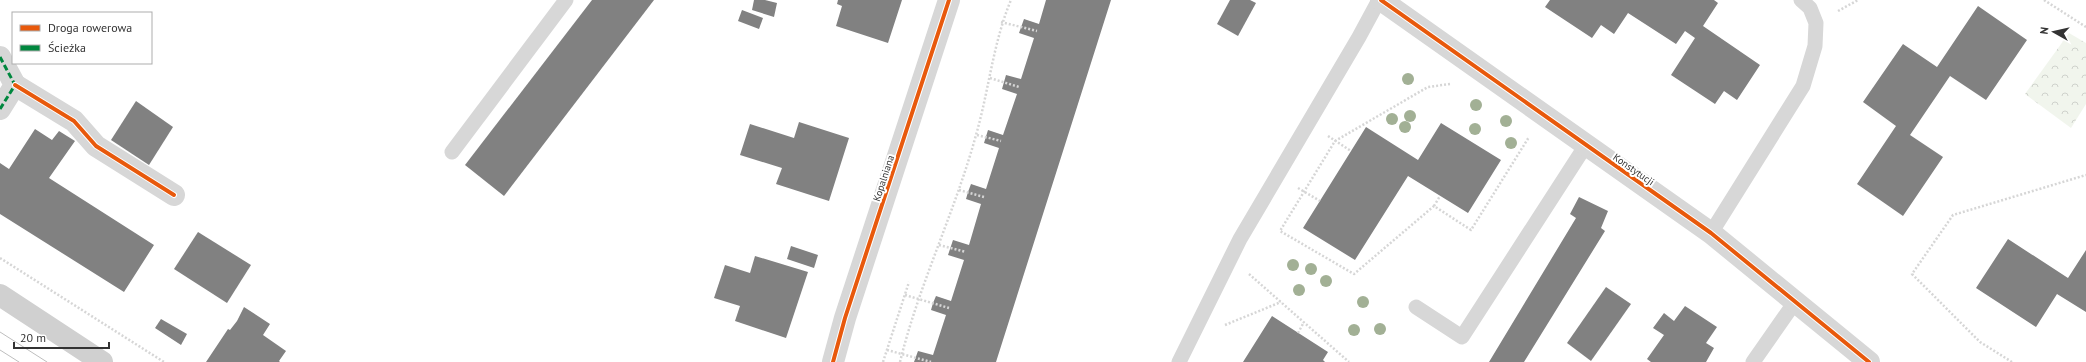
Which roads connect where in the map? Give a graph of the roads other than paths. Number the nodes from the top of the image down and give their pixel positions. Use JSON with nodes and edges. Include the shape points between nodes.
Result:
{"nodes":[{"id":1,"x":566,"y":0,"type":"edge"},
{"id":2,"x":949,"y":0,"type":"edge"},
{"id":3,"x":1380,"y":0,"type":"edge"},
{"id":4,"x":1801,"y":0,"type":"edge"},
{"id":5,"x":0,"y":57,"type":"edge"},
{"id":6,"x":15,"y":85,"type":"junction"},
{"id":7,"x":0,"y":109,"type":"edge"},
{"id":8,"x":1586,"y":145,"type":"junction"},
{"id":9,"x":452,"y":152,"type":"dead end"},
{"id":10,"x":174,"y":195,"type":"dead end"},
{"id":11,"x":1711,"y":233,"type":"junction"},
{"id":12,"x":0,"y":295,"type":"edge"},
{"id":13,"x":1795,"y":302,"type":"junction"},
{"id":14,"x":1416,"y":307,"type":"dead end"},
{"id":15,"x":102,"y":362,"type":"edge"},
{"id":16,"x":833,"y":362,"type":"edge"},
{"id":17,"x":1179,"y":362,"type":"edge"},
{"id":18,"x":1752,"y":362,"type":"edge"},
{"id":19,"x":1869,"y":362,"type":"edge"}],
"edges":[{"from":1,"to":9,"type":"lane"},
{"from":2,"to":16,"type":"street","name":"Kopalniana"},
{"from":3,"to":8,"type":"street","name":"Konstytucji"},
{"from":3,"to":17,"type":"lane","via":[[1231,258]]},
{"from":4,"to":11,"type":"lane","via":[[1810,8],[1816,23],[1816,46],[1803,86]]},
{"from":5,"to":6,"type":"street"},
{"from":6,"to":7,"type":"street"},
{"from":6,"to":10,"type":"street","via":[[74,121],[96,146]]},
{"from":8,"to":11,"type":"street","name":"Konstytucji"},
{"from":8,"to":14,"type":"lane","via":[[1462,337]]},
{"from":11,"to":13,"type":"street","name":"Konstytucji"},
{"from":12,"to":15,"type":"main road"},
{"from":13,"to":18,"type":"lane"},
{"from":13,"to":19,"type":"street","name":"Konstytucji"}]}
